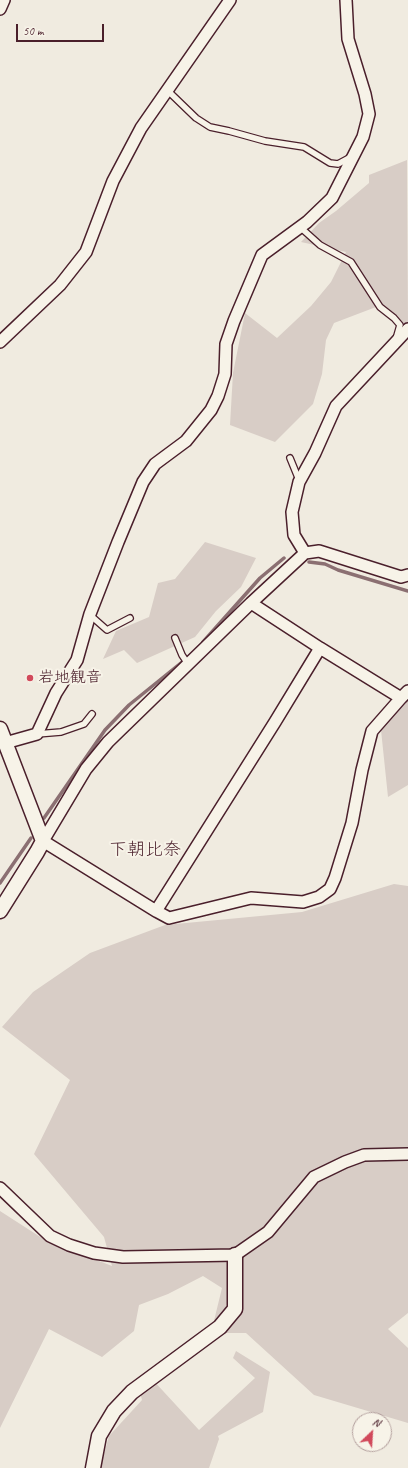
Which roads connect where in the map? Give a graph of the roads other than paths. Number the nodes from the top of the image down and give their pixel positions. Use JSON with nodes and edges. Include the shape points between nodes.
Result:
{"nodes":[{"id":1,"x":4,"y":0,"type":"edge"},
{"id":2,"x":230,"y":0,"type":"edge"},
{"id":3,"x":346,"y":0,"type":"edge"},
{"id":4,"x":0,"y":9,"type":"edge"},
{"id":5,"x":166,"y":90,"type":"junction"},
{"id":6,"x":354,"y":155,"type":"junction"},
{"id":7,"x":300,"y":226,"type":"junction"},
{"id":8,"x":408,"y":329,"type":"edge"},
{"id":9,"x":0,"y":342,"type":"edge"},
{"id":10,"x":394,"y":345,"type":"junction"},
{"id":11,"x":290,"y":458,"type":"dead end"},
{"id":12,"x":299,"y":480,"type":"junction"},
{"id":13,"x":304,"y":553,"type":"junction"},
{"id":14,"x":408,"y":575,"type":"edge"},
{"id":15,"x":251,"y":603,"type":"junction"},
{"id":16,"x":90,"y":615,"type":"junction"},
{"id":17,"x":130,"y":618,"type":"dead end"},
{"id":18,"x":175,"y":638,"type":"dead end"},
{"id":19,"x":320,"y":648,"type":"junction"},
{"id":20,"x":186,"y":661,"type":"junction"},
{"id":21,"x":405,"y":694,"type":"edge"},
{"id":22,"x":92,"y":714,"type":"dead end"},
{"id":23,"x":0,"y":729,"type":"edge"},
{"id":24,"x":37,"y":734,"type":"junction"},
{"id":25,"x":5,"y":743,"type":"junction"},
{"id":26,"x":42,"y":840,"type":"junction"},
{"id":27,"x":0,"y":911,"type":"edge"},
{"id":28,"x":156,"y":911,"type":"junction"},
{"id":29,"x":408,"y":1154,"type":"edge"},
{"id":30,"x":0,"y":1188,"type":"edge"},
{"id":31,"x":235,"y":1255,"type":"junction"},
{"id":32,"x":93,"y":1468,"type":"edge"}],
"edges":[{"from":1,"to":4,"type":"street"},
{"from":2,"to":5,"type":"street"},
{"from":3,"to":6,"type":"street","via":[[348,39],[366,94],[369,114],[363,137]]},
{"from":5,"to":6,"type":"lane","via":[[196,118],[210,127],[266,141],[304,147],[330,164],[338,164]]},
{"from":5,"to":9,"type":"street","via":[[141,128],[113,181],[86,252],[60,285]]},
{"from":6,"to":7,"type":"street","via":[[332,198]]},
{"from":7,"to":10,"type":"lane","via":[[320,245],[351,262],[380,307],[400,325]]},
{"from":7,"to":16,"type":"street","via":[[262,255],[226,344],[225,374],[211,410],[186,441],[155,464],[143,482]]},
{"from":8,"to":10,"type":"street"},
{"from":10,"to":12,"type":"street","via":[[336,406],[315,453]]},
{"from":11,"to":12,"type":"lane"},
{"from":12,"to":13,"type":"street","via":[[292,512],[294,535]]},
{"from":13,"to":14,"type":"street","via":[[319,551],[401,577]]},
{"from":13,"to":15,"type":"street"},
{"from":15,"to":19,"type":"street"},
{"from":15,"to":20,"type":"street"},
{"from":16,"to":17,"type":"lane","via":[[107,630]]},
{"from":16,"to":24,"type":"street","via":[[77,660],[56,693]]},
{"from":18,"to":20,"type":"lane"},
{"from":19,"to":21,"type":"street"},
{"from":19,"to":28,"type":"street"},
{"from":20,"to":26,"type":"street","via":[[108,742],[86,769]]},
{"from":21,"to":28,"type":"street","via":[[372,731],[352,823],[330,889],[319,897],[303,902],[251,898],[169,918]]},
{"from":22,"to":24,"type":"lane","via":[[84,724],[62,732]]},
{"from":23,"to":25,"type":"street"},
{"from":24,"to":25,"type":"street"},
{"from":25,"to":26,"type":"street"},
{"from":26,"to":27,"type":"street"},
{"from":26,"to":28,"type":"street"},
{"from":29,"to":31,"type":"street","via":[[364,1156],[314,1177],[268,1232]]},
{"from":30,"to":31,"type":"street","via":[[50,1236],[88,1251],[123,1257]]},
{"from":31,"to":32,"type":"street","via":[[235,1309],[220,1327],[132,1392],[114,1411],[99,1436]]}]}
